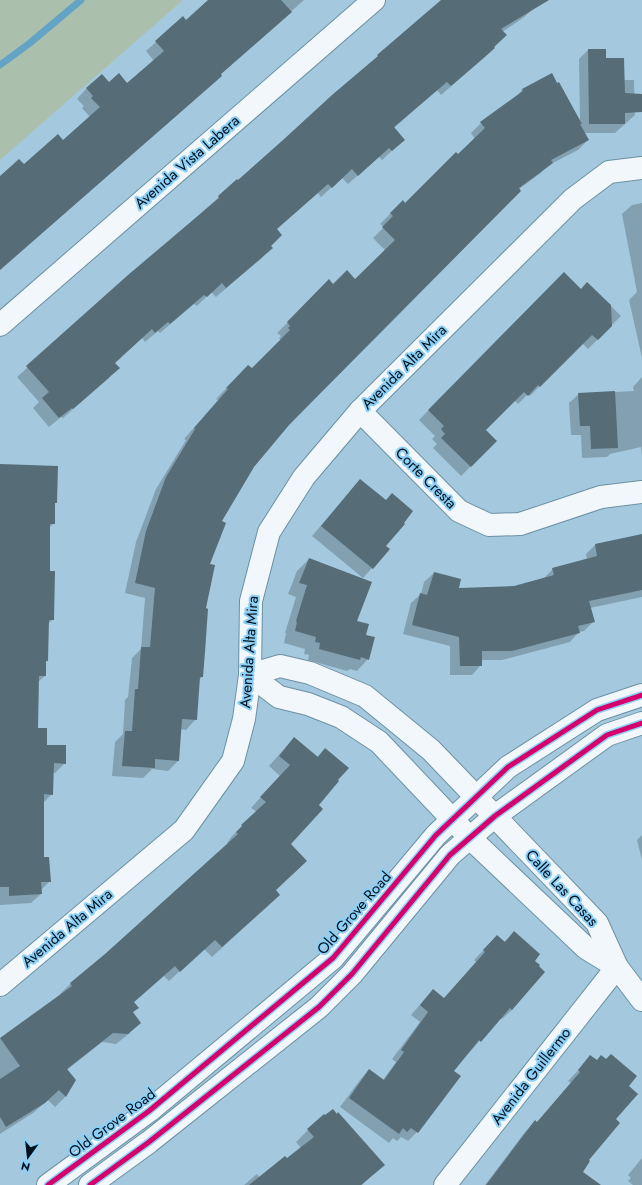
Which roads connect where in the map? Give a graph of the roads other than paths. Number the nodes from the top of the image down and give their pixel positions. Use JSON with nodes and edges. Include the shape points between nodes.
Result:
{"nodes":[{"id":1,"x":374,"y":0,"type":"edge"},
{"id":2,"x":642,"y":168,"type":"edge"},
{"id":3,"x":0,"y":325,"type":"edge"},
{"id":4,"x":360,"y":411,"type":"junction"},
{"id":5,"x":642,"y":492,"type":"edge"},
{"id":6,"x":250,"y":675,"type":"junction"},
{"id":7,"x":642,"y":695,"type":"edge"},
{"id":8,"x":642,"y":723,"type":"edge"},
{"id":9,"x":477,"y":798,"type":"junction"},
{"id":10,"x":495,"y":816,"type":"junction"},
{"id":11,"x":452,"y":820,"type":"junction"},
{"id":12,"x":470,"y":838,"type":"junction"},
{"id":13,"x":617,"y":967,"type":"junction"},
{"id":14,"x":0,"y":985,"type":"edge"},
{"id":15,"x":642,"y":1000,"type":"edge"},
{"id":16,"x":48,"y":1185,"type":"edge"},
{"id":17,"x":90,"y":1185,"type":"edge"},
{"id":18,"x":445,"y":1185,"type":"edge"}],
"edges":[{"from":1,"to":3,"type":"street","name":"Avenida Vista Labera"},
{"from":2,"to":4,"type":"street","name":"Avenida Alta Mira","via":[[609,172],[574,199]]},
{"from":4,"to":5,"type":"street","name":"Corte Cresta","via":[[459,511],[489,525],[520,524],[601,497]]},
{"from":4,"to":6,"type":"street","name":"Avenida Alta Mira","via":[[304,477],[269,532],[251,601]]},
{"from":6,"to":9,"type":"street","name":"Calle Las Casas","via":[[280,666],[310,673],[365,696],[431,750]]},
{"from":6,"to":11,"type":"street","name":"Calle Las Casas","via":[[279,697],[308,704],[341,717],[379,742]]},
{"from":6,"to":14,"type":"street","name":"Avenida Alta Mira","via":[[244,719],[233,761],[184,830]]},
{"from":7,"to":9,"type":"street","name":"Old Grove Road","via":[[597,710],[508,768]]},
{"from":8,"to":10,"type":"street","via":[[607,735]]},
{"from":9,"to":10,"type":"street","name":"Calle Las Casas"},
{"from":9,"to":11,"type":"street","name":"Old Grove Road"},
{"from":10,"to":12,"type":"street"},
{"from":10,"to":13,"type":"street","name":"Calle Las Casas","via":[[597,923]]},
{"from":11,"to":12,"type":"street","name":"Calle Las Casas"},
{"from":11,"to":16,"type":"street","name":"Old Grove Road","via":[[436,835],[333,958],[149,1111]]},
{"from":12,"to":13,"type":"street","name":"Calle Las Casas","via":[[586,948]]},
{"from":12,"to":17,"type":"street","via":[[450,855],[352,974],[319,1007],[150,1142]]},
{"from":13,"to":15,"type":"street","name":"Calle Las Casas"},
{"from":13,"to":18,"type":"street","name":"Avenida Guillermo"}]}
